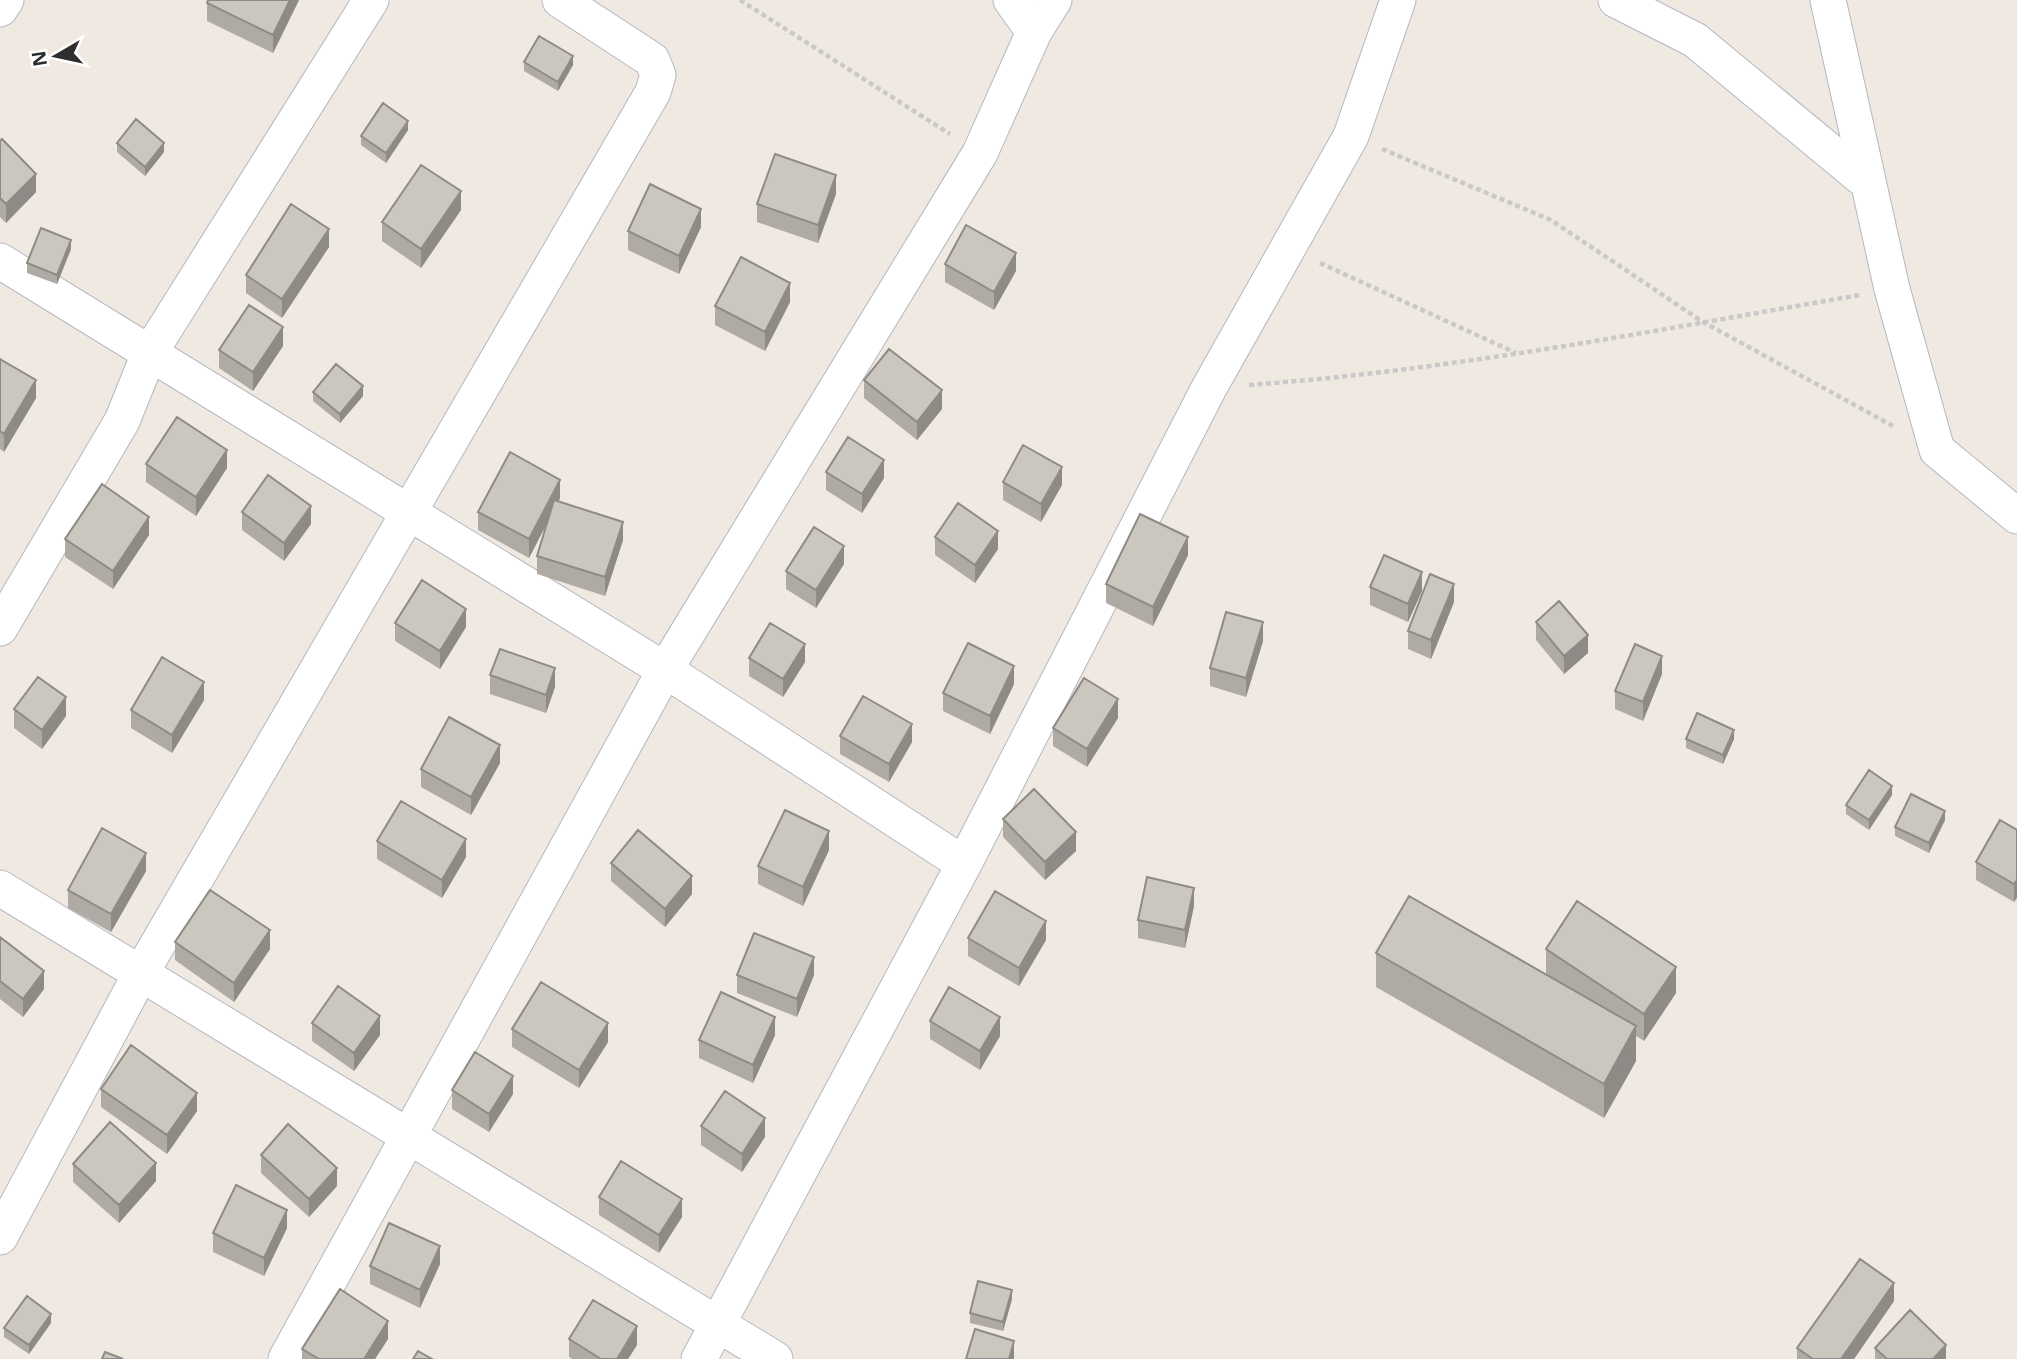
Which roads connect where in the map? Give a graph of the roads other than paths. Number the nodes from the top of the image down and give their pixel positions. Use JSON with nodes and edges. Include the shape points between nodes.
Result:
{"nodes":[{"id":1,"x":6,"y":0,"type":"edge"},
{"id":2,"x":371,"y":0,"type":"edge"},
{"id":3,"x":561,"y":0,"type":"edge"},
{"id":4,"x":1012,"y":0,"type":"edge"},
{"id":5,"x":1054,"y":0,"type":"edge"},
{"id":6,"x":1398,"y":0,"type":"edge"},
{"id":7,"x":1616,"y":0,"type":"edge"},
{"id":8,"x":1828,"y":0,"type":"edge"},
{"id":9,"x":0,"y":9,"type":"edge"},
{"id":10,"x":1034,"y":32,"type":"junction"},
{"id":11,"x":1868,"y":183,"type":"junction"},
{"id":12,"x":0,"y":261,"type":"edge"},
{"id":13,"x":149,"y":354,"type":"junction"},
{"id":14,"x":408,"y":513,"type":"junction"},
{"id":15,"x":2017,"y":516,"type":"edge"},
{"id":16,"x":0,"y":628,"type":"edge"},
{"id":17,"x":665,"y":670,"type":"junction"},
{"id":18,"x":964,"y":864,"type":"junction"},
{"id":19,"x":0,"y":888,"type":"edge"},
{"id":20,"x":141,"y":973,"type":"junction"},
{"id":21,"x":411,"y":1136,"type":"junction"},
{"id":22,"x":0,"y":1237,"type":"edge"},
{"id":23,"x":718,"y":1321,"type":"junction"},
{"id":24,"x":286,"y":1359,"type":"edge"},
{"id":25,"x":699,"y":1359,"type":"edge"},
{"id":26,"x":775,"y":1359,"type":"edge"}],
"edges":[{"from":1,"to":9,"type":"street"},
{"from":2,"to":13,"type":"street"},
{"from":3,"to":14,"type":"street","via":[[652,60],[658,75],[653,92]]},
{"from":4,"to":10,"type":"street"},
{"from":5,"to":10,"type":"street"},
{"from":6,"to":18,"type":"street","via":[[1351,136],[1209,388]]},
{"from":7,"to":11,"type":"street","via":[[1695,40]]},
{"from":8,"to":11,"type":"street"},
{"from":10,"to":17,"type":"street","via":[[980,153]]},
{"from":11,"to":15,"type":"street","via":[[1937,450]]},
{"from":12,"to":13,"type":"street"},
{"from":13,"to":14,"type":"street"},
{"from":13,"to":16,"type":"street","via":[[122,421]]},
{"from":14,"to":17,"type":"street"},
{"from":14,"to":20,"type":"street"},
{"from":17,"to":18,"type":"street"},
{"from":17,"to":21,"type":"street"},
{"from":18,"to":23,"type":"street"},
{"from":19,"to":20,"type":"street"},
{"from":20,"to":21,"type":"street"},
{"from":20,"to":22,"type":"street"},
{"from":21,"to":23,"type":"street"},
{"from":21,"to":24,"type":"street"},
{"from":23,"to":25,"type":"street"},
{"from":23,"to":26,"type":"street"}]}
